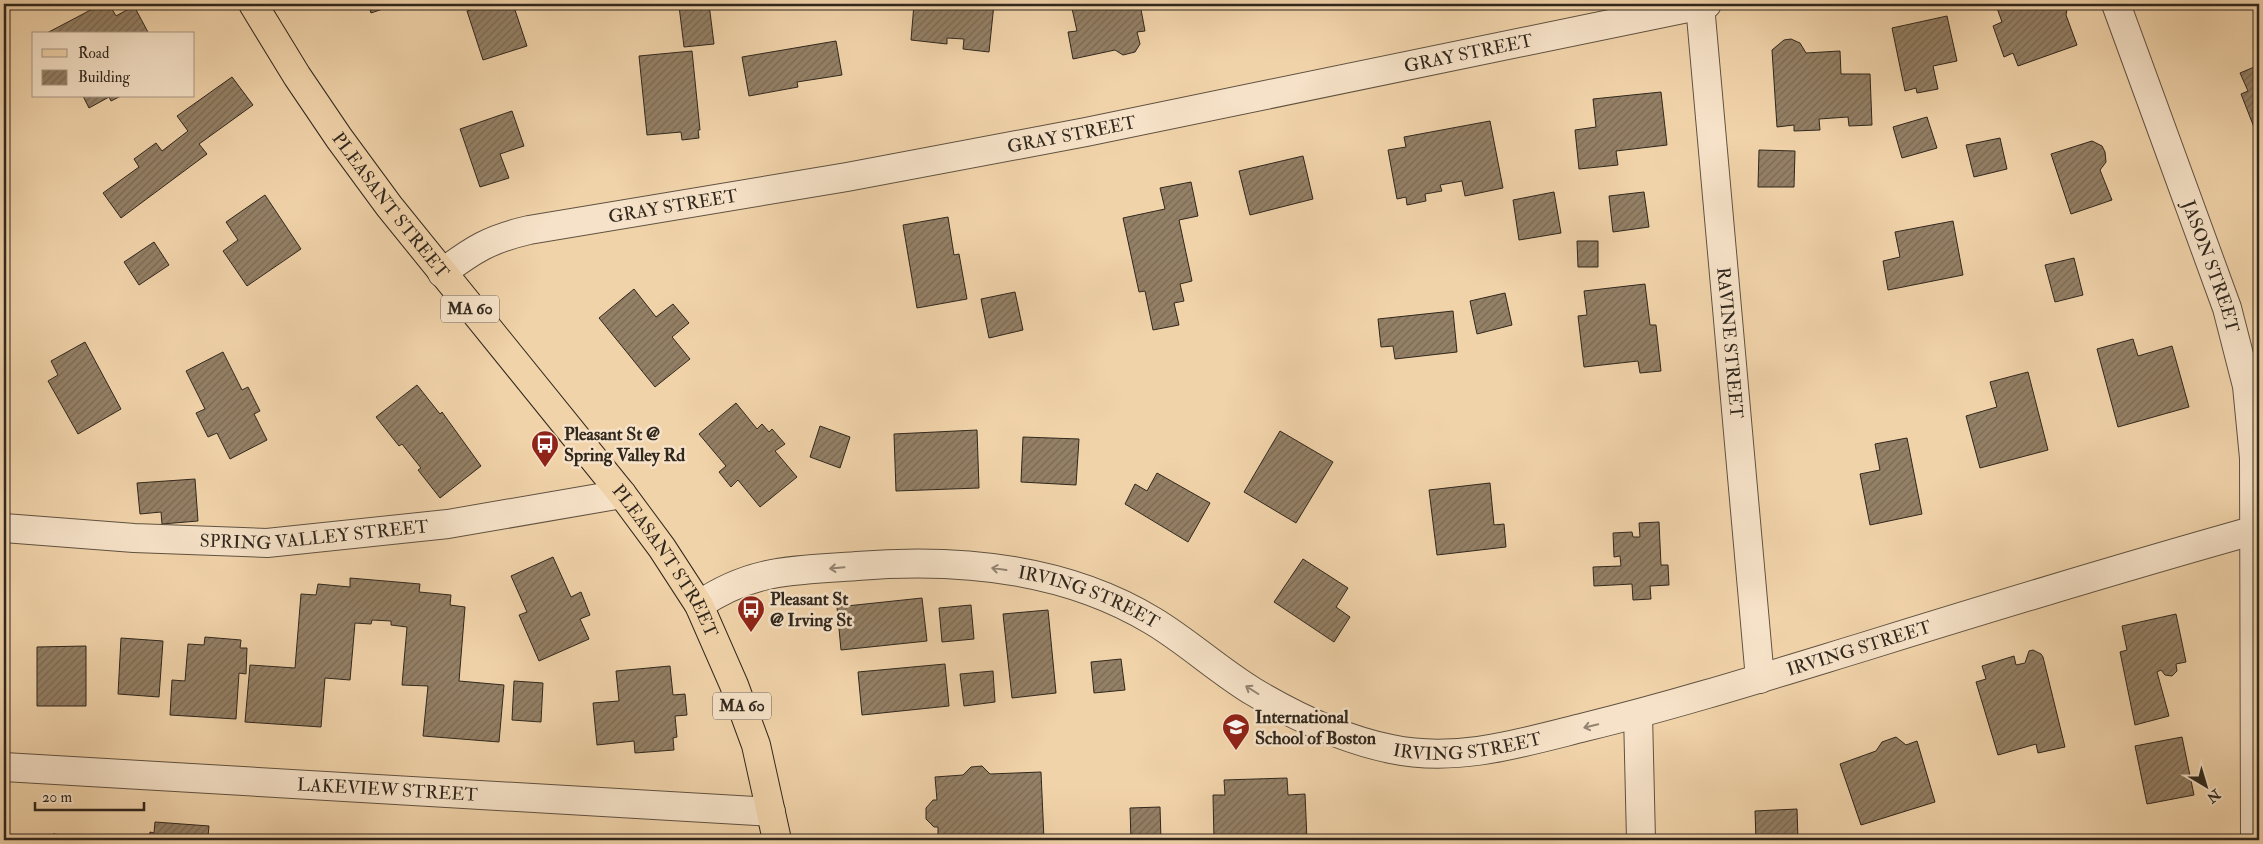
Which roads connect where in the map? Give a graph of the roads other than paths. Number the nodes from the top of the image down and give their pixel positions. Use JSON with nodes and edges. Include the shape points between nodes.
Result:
{"nodes":[{"id":1,"x":253,"y":4,"type":"edge"},
{"id":2,"x":2116,"y":4,"type":"edge"},
{"id":3,"x":1704,"y":5,"type":"edge"},
{"id":4,"x":442,"y":273,"type":"junction"},
{"id":5,"x":622,"y":494,"type":"junction"},
{"id":6,"x":4,"y":528,"type":"edge"},
{"id":7,"x":2257,"y":530,"type":"edge"},
{"id":8,"x":699,"y":605,"type":"junction"},
{"id":9,"x":1760,"y":679,"type":"junction"},
{"id":10,"x":1638,"y":714,"type":"junction"},
{"id":11,"x":4,"y":767,"type":"edge"},
{"id":12,"x":771,"y":812,"type":"junction"},
{"id":13,"x":777,"y":840,"type":"edge"},
{"id":14,"x":1641,"y":840,"type":"edge"},
{"id":15,"x":2255,"y":840,"type":"edge"}],
"edges":[{"from":1,"to":4,"type":"main road","name":"PLEASANT STREET","number":"MA 60","via":[[339,138]]},
{"from":2,"to":7,"type":"street","name":"JASON STREET","via":[[2227,308],[2247,386]]},
{"from":3,"to":4,"type":"street","name":"GRAY STREET","via":[[1086,132],[847,177],[529,230],[497,238],[473,249]]},
{"from":3,"to":9,"type":"street","name":"RAVINE STREET"},
{"from":4,"to":5,"type":"main road","name":"PLEASANT STREET","number":"MA 60"},
{"from":5,"to":6,"type":"street","name":"SPRING VALLEY STREET","via":[[448,524],[267,543],[134,538]]},
{"from":5,"to":8,"type":"main road","name":"PLEASANT STREET","number":"MA 60"},
{"from":7,"to":9,"type":"street","name":"IRVING STREET","via":[[2009,601]]},
{"from":7,"to":15,"type":"street","name":"JASON STREET"},
{"from":10,"to":8,"type":"street","name":"IRVING STREET","one_way":true,"via":[[1464,754],[1392,749],[1330,731],[1297,716],[1254,692],[1155,622],[1101,595],[1068,583],[971,565],[927,563],[772,573],[729,586]]},
{"from":8,"to":12,"type":"main road","name":"PLEASANT STREET","number":"MA 60","via":[[728,669],[756,745]]},
{"from":9,"to":10,"type":"street","name":"IRVING STREET"},
{"from":10,"to":14,"type":"street"},
{"from":11,"to":12,"type":"street","name":"LAKEVIEW STREET"},
{"from":12,"to":13,"type":"main road","name":"PLEASANT STREET","number":"MA 60"}]}
